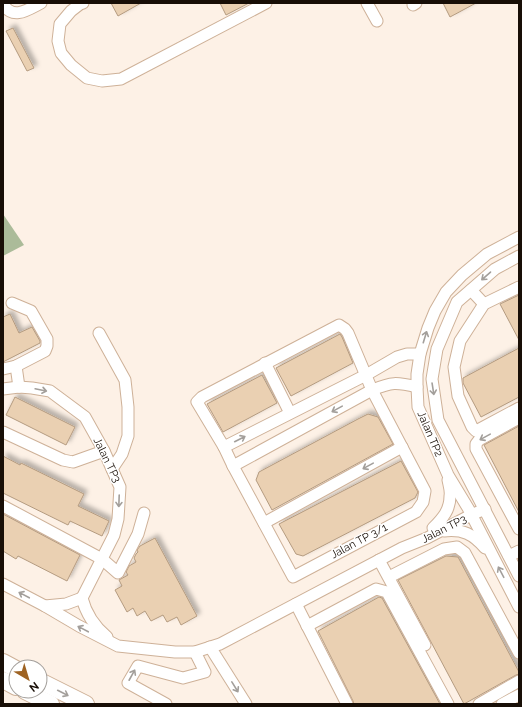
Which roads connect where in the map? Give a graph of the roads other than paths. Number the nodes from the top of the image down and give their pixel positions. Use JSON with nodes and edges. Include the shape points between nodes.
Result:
{"nodes":[{"id":1,"x":42,"y":3,"type":"edge"},
{"id":2,"x":83,"y":3,"type":"edge"},
{"id":3,"x":266,"y":3,"type":"edge"},
{"id":4,"x":367,"y":3,"type":"edge"},
{"id":5,"x":3,"y":4,"type":"edge"},
{"id":6,"x":377,"y":21,"type":"dead end"},
{"id":7,"x":519,"y":237,"type":"edge"},
{"id":8,"x":519,"y":256,"type":"edge"},
{"id":9,"x":519,"y":286,"type":"edge"},
{"id":10,"x":471,"y":290,"type":"junction"},
{"id":11,"x":12,"y":303,"type":"dead end"},
{"id":12,"x":484,"y":304,"type":"junction"},
{"id":13,"x":99,"y":333,"type":"dead end"},
{"id":14,"x":420,"y":354,"type":"junction"},
{"id":15,"x":265,"y":363,"type":"junction"},
{"id":16,"x":16,"y":366,"type":"junction"},
{"id":17,"x":3,"y":369,"type":"edge"},
{"id":18,"x":366,"y":375,"type":"junction"},
{"id":19,"x":19,"y":386,"type":"junction"},
{"id":20,"x":417,"y":387,"type":"junction"},
{"id":21,"x":3,"y":390,"type":"edge"},
{"id":22,"x":372,"y":390,"type":"junction"},
{"id":23,"x":519,"y":408,"type":"edge"},
{"id":24,"x":290,"y":413,"type":"junction"},
{"id":25,"x":519,"y":418,"type":"edge"},
{"id":26,"x":3,"y":432,"type":"edge"},
{"id":27,"x":224,"y":447,"type":"junction"},
{"id":28,"x":402,"y":447,"type":"junction"},
{"id":29,"x":104,"y":451,"type":"junction"},
{"id":30,"x":233,"y":466,"type":"junction"},
{"id":31,"x":112,"y":469,"type":"junction"},
{"id":32,"x":448,"y":475,"type":"junction"},
{"id":33,"x":483,"y":505,"type":"junction"},
{"id":34,"x":3,"y":506,"type":"edge"},
{"id":35,"x":470,"y":511,"type":"junction"},
{"id":36,"x":144,"y":513,"type":"dead end"},
{"id":37,"x":264,"y":523,"type":"junction"},
{"id":38,"x":519,"y":528,"type":"edge"},
{"id":39,"x":434,"y":531,"type":"junction"},
{"id":40,"x":514,"y":554,"type":"edge"},
{"id":41,"x":493,"y":558,"type":"junction"},
{"id":42,"x":102,"y":559,"type":"junction"},
{"id":43,"x":379,"y":560,"type":"junction"},
{"id":44,"x":519,"y":576,"type":"edge"},
{"id":45,"x":389,"y":577,"type":"junction"},
{"id":46,"x":3,"y":584,"type":"edge"},
{"id":47,"x":82,"y":598,"type":"junction"},
{"id":48,"x":296,"y":604,"type":"junction"},
{"id":49,"x":45,"y":606,"type":"junction"},
{"id":50,"x":519,"y":606,"type":"edge"},
{"id":51,"x":307,"y":626,"type":"junction"},
{"id":52,"x":118,"y":646,"type":"junction"},
{"id":53,"x":210,"y":647,"type":"junction"},
{"id":54,"x":195,"y":652,"type":"junction"},
{"id":55,"x":519,"y":653,"type":"edge"},
{"id":56,"x":222,"y":665,"type":"junction"},
{"id":57,"x":205,"y":672,"type":"junction"},
{"id":58,"x":519,"y":681,"type":"edge"},
{"id":59,"x":48,"y":685,"type":"edge"},
{"id":60,"x":519,"y":695,"type":"edge"},
{"id":61,"x":41,"y":699,"type":"edge"},
{"id":62,"x":51,"y":704,"type":"edge"},
{"id":63,"x":86,"y":704,"type":"edge"},
{"id":64,"x":166,"y":704,"type":"edge"},
{"id":65,"x":246,"y":704,"type":"edge"},
{"id":66,"x":347,"y":704,"type":"edge"},
{"id":67,"x":448,"y":704,"type":"edge"},
{"id":68,"x":456,"y":704,"type":"edge"},
{"id":69,"x":479,"y":704,"type":"edge"},
{"id":70,"x":502,"y":704,"type":"edge"}],
"edges":[{"from":1,"to":5,"type":"street","via":[[14,14]]},
{"from":2,"to":3,"type":"street","via":[[71,11],[60,24],[58,41],[61,53],[71,65],[87,78],[102,81],[121,79]]},
{"from":4,"to":6,"type":"street"},
{"from":14,"to":7,"type":"street","name":"Jalan TP2","one_way":true,"via":[[435,311],[446,292],[487,254]]},
{"from":8,"to":10,"type":"street","name":"Jalan TP2","one_way":true,"via":[[495,269]]},
{"from":9,"to":12,"type":"street"},
{"from":10,"to":12,"type":"street"},
{"from":10,"to":33,"type":"street","name":"Jalan TP2","one_way":true,"via":[[457,302],[437,349],[432,379],[438,420]]},
{"from":11,"to":16,"type":"street","via":[[31,311],[47,339],[45,351]]},
{"from":12,"to":23,"type":"street","via":[[460,341],[454,367],[458,396],[476,431]]},
{"from":13,"to":31,"type":"street","via":[[125,380],[128,407],[128,436],[122,454]]},
{"from":14,"to":18,"type":"street","via":[[397,357]]},
{"from":14,"to":20,"type":"street","name":"Jalan TP2"},
{"from":15,"to":18,"type":"street","name":"Jalan TP 3/1","via":[[339,325],[348,333]]},
{"from":15,"to":24,"type":"street"},
{"from":15,"to":27,"type":"street","name":"Jalan TP 3/1","via":[[197,402]]},
{"from":16,"to":17,"type":"street"},
{"from":16,"to":19,"type":"street"},
{"from":18,"to":22,"type":"street","name":"Jalan TP 3/1"},
{"from":18,"to":24,"type":"street"},
{"from":19,"to":21,"type":"street","name":"Jalan TP3"},
{"from":19,"to":29,"type":"street","name":"Jalan TP3","one_way":true,"via":[[50,391],[85,417]]},
{"from":20,"to":22,"type":"street","via":[[394,383]]},
{"from":20,"to":32,"type":"street","name":"Jalan TP2","via":[[418,407]]},
{"from":22,"to":28,"type":"street","name":"Jalan TP 3/1"},
{"from":22,"to":30,"type":"street","one_way":true},
{"from":27,"to":24,"type":"street","one_way":true},
{"from":25,"to":38,"type":"street","one_way":true,"via":[[476,444],[476,449]]},
{"from":26,"to":29,"type":"street","via":[[63,460],[73,462]]},
{"from":27,"to":30,"type":"street","name":"Jalan TP 3/1"},
{"from":28,"to":37,"type":"street","one_way":true},
{"from":28,"to":37,"type":"street","name":"Jalan TP 3/1","via":[[425,491],[423,502],[416,512],[292,576]]},
{"from":29,"to":31,"type":"street","name":"Jalan TP3"},
{"from":30,"to":37,"type":"street","name":"Jalan TP 3/1"},
{"from":31,"to":42,"type":"street","name":"Jalan TP3","one_way":true,"via":[[120,487],[118,519],[114,535]]},
{"from":32,"to":35,"type":"street","name":"Jalan TP2"},
{"from":32,"to":39,"type":"street","via":[[448,507]]},
{"from":33,"to":35,"type":"street","name":"Jalan TP3"},
{"from":33,"to":40,"type":"street","name":"Jalan TP2"},
{"from":34,"to":42,"type":"street"},
{"from":35,"to":39,"type":"street","name":"Jalan TP3"},
{"from":35,"to":41,"type":"street","name":"Jalan TP2"},
{"from":36,"to":42,"type":"street","via":[[138,534],[118,573]]},
{"from":39,"to":41,"type":"street","via":[[466,532]]},
{"from":39,"to":43,"type":"street","name":"Jalan TP3"},
{"from":40,"to":44,"type":"street","name":"Jalan TP2"},
{"from":50,"to":41,"type":"street","name":"Jalan TP2","one_way":true},
{"from":42,"to":47,"type":"street","name":"Jalan TP3"},
{"from":43,"to":45,"type":"street"},
{"from":43,"to":48,"type":"street","name":"Jalan TP3"},
{"from":45,"to":55,"type":"street","via":[[444,549],[457,547],[465,553]]},
{"from":45,"to":68,"type":"street"},
{"from":49,"to":46,"type":"street","name":"Jalan TP3","one_way":true},
{"from":47,"to":49,"type":"street","via":[[66,604]]},
{"from":47,"to":52,"type":"street","via":[[92,622]]},
{"from":48,"to":51,"type":"street"},
{"from":48,"to":53,"type":"street","name":"Jalan TP3"},
{"from":52,"to":49,"type":"street","name":"Jalan TP3","one_way":true},
{"from":51,"to":66,"type":"street"},
{"from":51,"to":67,"type":"street","via":[[376,589],[387,592]]},
{"from":52,"to":54,"type":"street","name":"Jalan TP3"},
{"from":53,"to":54,"type":"street","name":"Jalan TP3"},
{"from":53,"to":56,"type":"street"},
{"from":54,"to":57,"type":"street"},
{"from":56,"to":57,"type":"street"},
{"from":56,"to":65,"type":"street","one_way":true},
{"from":64,"to":57,"type":"street","one_way":true,"via":[[128,683],[138,666],[183,678]]},
{"from":58,"to":69,"type":"street"},
{"from":59,"to":63,"type":"highway","one_way":true},
{"from":60,"to":70,"type":"street"},
{"from":61,"to":62,"type":"highway"}]}
